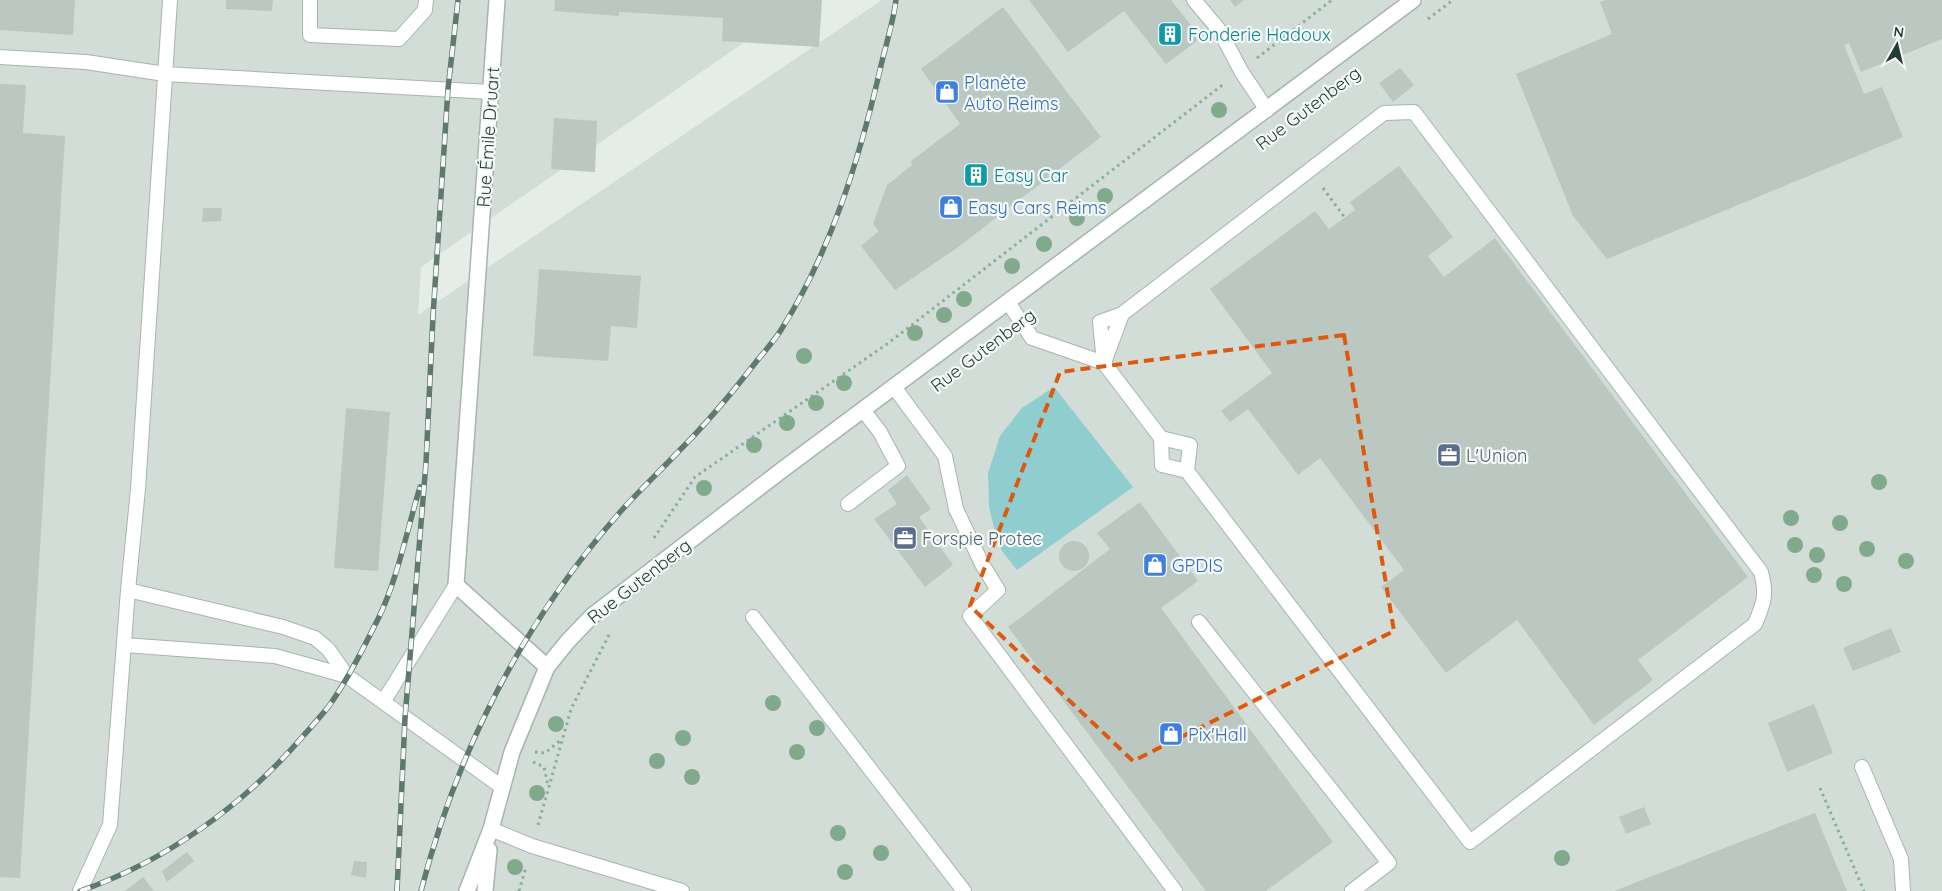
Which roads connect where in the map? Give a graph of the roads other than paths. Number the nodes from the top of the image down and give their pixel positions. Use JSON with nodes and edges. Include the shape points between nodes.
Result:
{"nodes":[{"id":1,"x":170,"y":0,"type":"edge"},
{"id":2,"x":310,"y":0,"type":"edge"},
{"id":3,"x":426,"y":0,"type":"edge"},
{"id":4,"x":497,"y":0,"type":"edge"},
{"id":5,"x":1194,"y":0,"type":"edge"},
{"id":6,"x":1413,"y":0,"type":"edge"},
{"id":7,"x":0,"y":57,"type":"edge"},
{"id":8,"x":165,"y":74,"type":"junction"},
{"id":9,"x":491,"y":92,"type":"junction"},
{"id":10,"x":1267,"y":110,"type":"junction"},
{"id":11,"x":1008,"y":302,"type":"junction"},
{"id":12,"x":1104,"y":363,"type":"junction"},
{"id":13,"x":894,"y":387,"type":"junction"},
{"id":14,"x":863,"y":410,"type":"junction"},
{"id":15,"x":1160,"y":438,"type":"junction"},
{"id":16,"x":1187,"y":471,"type":"junction"},
{"id":17,"x":848,"y":504,"type":"dead end"},
{"id":18,"x":456,"y":585,"type":"junction"},
{"id":19,"x":128,"y":590,"type":"junction"},
{"id":20,"x":753,"y":617,"type":"dead end"},
{"id":21,"x":1199,"y":622,"type":"dead end"},
{"id":22,"x":124,"y":645,"type":"junction"},
{"id":23,"x":547,"y":667,"type":"junction"},
{"id":24,"x":346,"y":676,"type":"junction"},
{"id":25,"x":383,"y":702,"type":"junction"},
{"id":26,"x":1862,"y":767,"type":"dead end"},
{"id":27,"x":502,"y":787,"type":"junction"},
{"id":28,"x":491,"y":829,"type":"junction"},
{"id":29,"x":80,"y":891,"type":"edge"},
{"id":30,"x":467,"y":891,"type":"edge"},
{"id":31,"x":485,"y":891,"type":"edge"},
{"id":32,"x":682,"y":891,"type":"edge"},
{"id":33,"x":964,"y":891,"type":"edge"},
{"id":34,"x":1175,"y":891,"type":"edge"},
{"id":35,"x":1352,"y":891,"type":"edge"},
{"id":36,"x":1903,"y":891,"type":"edge"}],
"edges":[{"from":1,"to":8,"type":"lane"},
{"from":2,"to":3,"type":"lane","via":[[310,35],[398,39],[425,10]]},
{"from":4,"to":9,"type":"street","name":"Rue Émile Druart"},
{"from":5,"to":10,"type":"lane","via":[[1220,31]]},
{"from":6,"to":10,"type":"street","name":"Rue Gutenberg"},
{"from":7,"to":8,"type":"lane","via":[[86,62]]},
{"from":8,"to":9,"type":"lane"},
{"from":8,"to":19,"type":"lane","via":[[138,488]]},
{"from":9,"to":18,"type":"street","name":"Rue Émile Druart"},
{"from":10,"to":11,"type":"street","name":"Rue Gutenberg"},
{"from":11,"to":12,"type":"lane","via":[[1032,338]]},
{"from":11,"to":13,"type":"street","name":"Rue Gutenberg"},
{"from":12,"to":15,"type":"lane"},
{"from":12,"to":16,"type":"lane","via":[[1100,322],[1122,314],[1384,112],[1414,112],[1761,572],[1766,590],[1763,606],[1755,624],[1470,842]]},
{"from":13,"to":14,"type":"street","name":"Rue Gutenberg"},
{"from":13,"to":34,"type":"lane","via":[[945,456],[956,509],[998,590],[970,616]]},
{"from":14,"to":17,"type":"lane","via":[[880,432],[898,466]]},
{"from":14,"to":23,"type":"street","name":"Rue Gutenberg","via":[[592,616]]},
{"from":15,"to":16,"type":"lane","via":[[1162,465]]},
{"from":15,"to":16,"type":"lane","via":[[1190,445]]},
{"from":18,"to":23,"type":"street"},
{"from":18,"to":25,"type":"lane"},
{"from":19,"to":22,"type":"lane"},
{"from":19,"to":24,"type":"lane","via":[[283,627],[315,638],[328,648]]},
{"from":20,"to":33,"type":"lane"},
{"from":21,"to":35,"type":"lane","via":[[1389,863]]},
{"from":22,"to":24,"type":"lane","via":[[275,656]]},
{"from":22,"to":29,"type":"lane","via":[[110,825]]},
{"from":23,"to":27,"type":"street","via":[[512,752]]},
{"from":24,"to":25,"type":"lane"},
{"from":25,"to":27,"type":"lane"},
{"from":26,"to":36,"type":"lane","via":[[1901,859]]},
{"from":27,"to":28,"type":"street"},
{"from":28,"to":30,"type":"street"},
{"from":28,"to":31,"type":"street"},
{"from":28,"to":32,"type":"lane","via":[[532,846]]}]}
